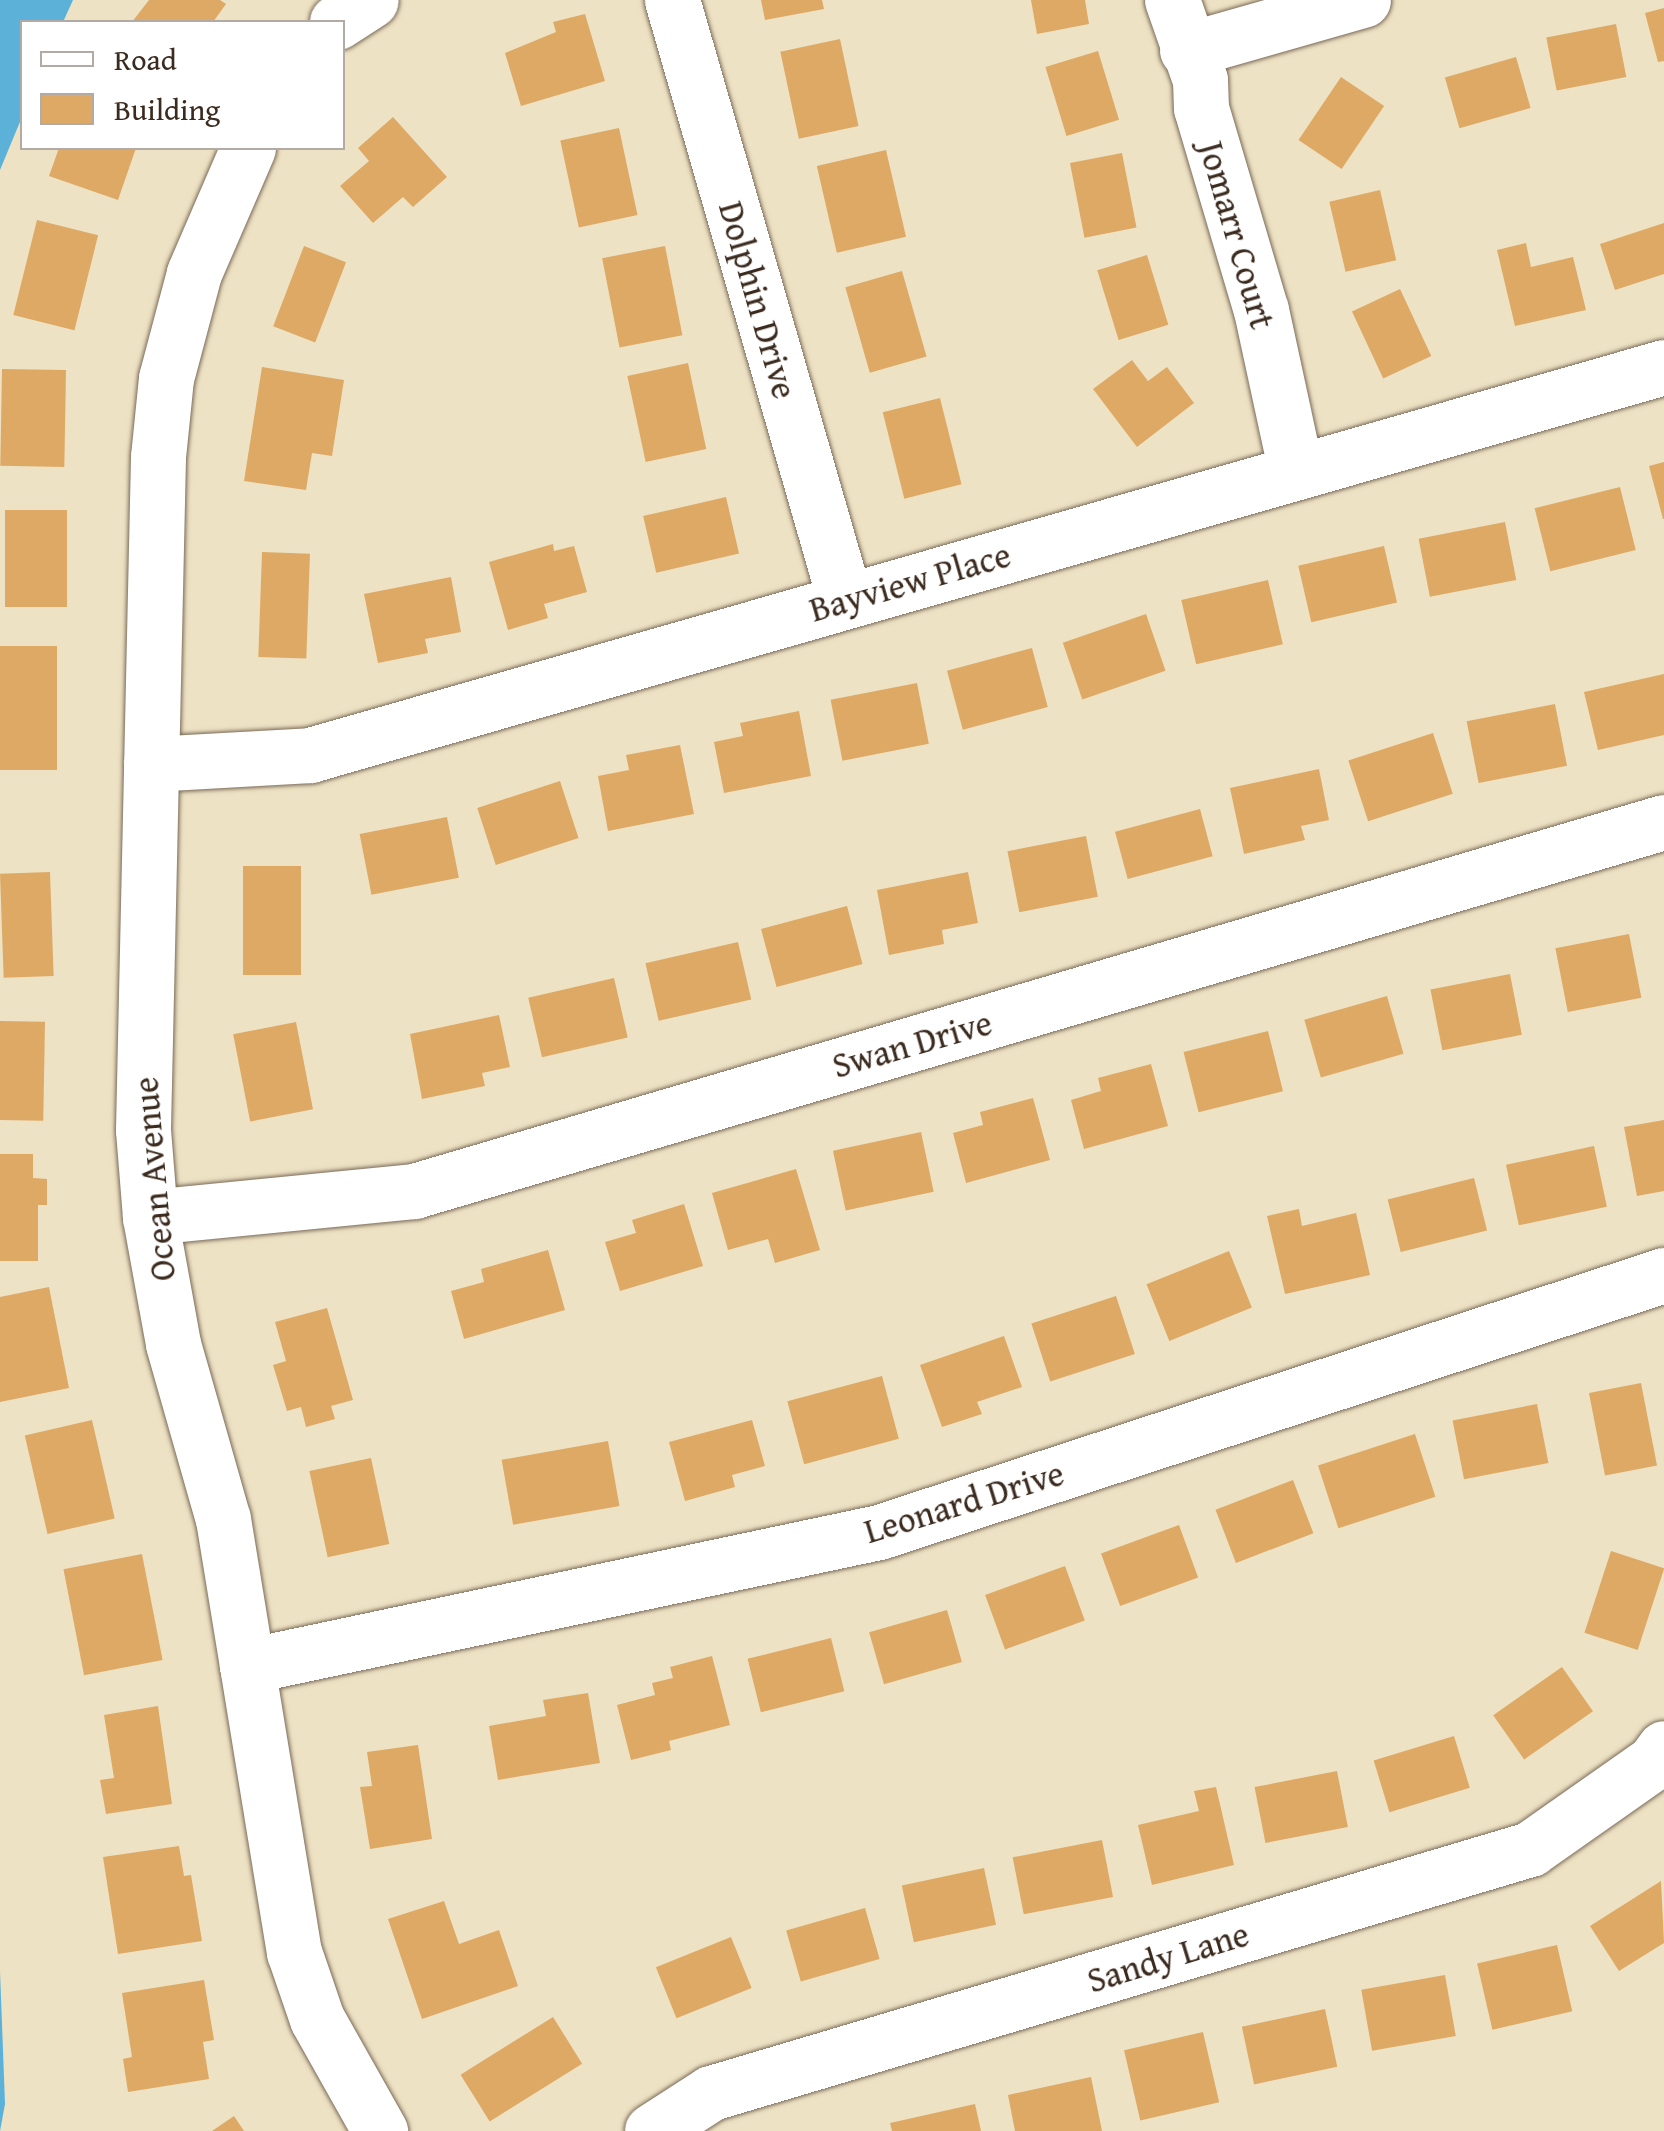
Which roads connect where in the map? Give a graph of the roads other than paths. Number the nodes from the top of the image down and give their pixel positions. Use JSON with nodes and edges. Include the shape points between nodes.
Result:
{"nodes":[{"id":1,"x":371,"y":0,"type":"edge"},
{"id":2,"x":672,"y":0,"type":"edge"},
{"id":3,"x":1363,"y":0,"type":"edge"},
{"id":4,"x":339,"y":20,"type":"edge"},
{"id":5,"x":1179,"y":25,"type":"edge"},
{"id":6,"x":247,"y":150,"type":"edge"},
{"id":7,"x":1664,"y":367,"type":"edge"},
{"id":8,"x":1296,"y":472,"type":"junction"},
{"id":9,"x":844,"y":600,"type":"junction"},
{"id":10,"x":152,"y":764,"type":"junction"},
{"id":11,"x":1664,"y":822,"type":"edge"},
{"id":12,"x":150,"y":1217,"type":"junction"},
{"id":13,"x":1664,"y":1275,"type":"edge"},
{"id":14,"x":247,"y":1666,"type":"junction"},
{"id":15,"x":1664,"y":1748,"type":"edge"},
{"id":16,"x":380,"y":2131,"type":"edge"},
{"id":17,"x":652,"y":2131,"type":"edge"}],
"edges":[{"from":1,"to":4,"type":"street"},
{"from":2,"to":9,"type":"street","name":"Dolphin Drive"},
{"from":3,"to":5,"type":"street"},
{"from":5,"to":8,"type":"street","name":"Jomarr Court","via":[[1200,80],[1201,108],[1260,310]]},
{"from":6,"to":10,"type":"street","name":"Ocean Avenue","via":[[194,273],[166,378],[158,457]]},
{"from":7,"to":8,"type":"street","name":"Bayview Place"},
{"from":8,"to":9,"type":"street","name":"Bayview Place"},
{"from":9,"to":10,"type":"street","name":"Bayview Place","via":[[310,755]]},
{"from":10,"to":12,"type":"street","name":"Ocean Avenue","via":[[143,1130]]},
{"from":11,"to":12,"type":"street","name":"Swan Drive","via":[[414,1191]]},
{"from":12,"to":14,"type":"street","name":"Ocean Avenue","via":[[173,1344],[223,1518]]},
{"from":13,"to":14,"type":"street","name":"Leonard Drive","via":[[879,1532]]},
{"from":14,"to":16,"type":"street","name":"Ocean Avenue","via":[[294,1952],[317,2018]]},
{"from":15,"to":17,"type":"street","name":"Sandy Lane","via":[[1654,1762],[1530,1849],[712,2093]]}]}
